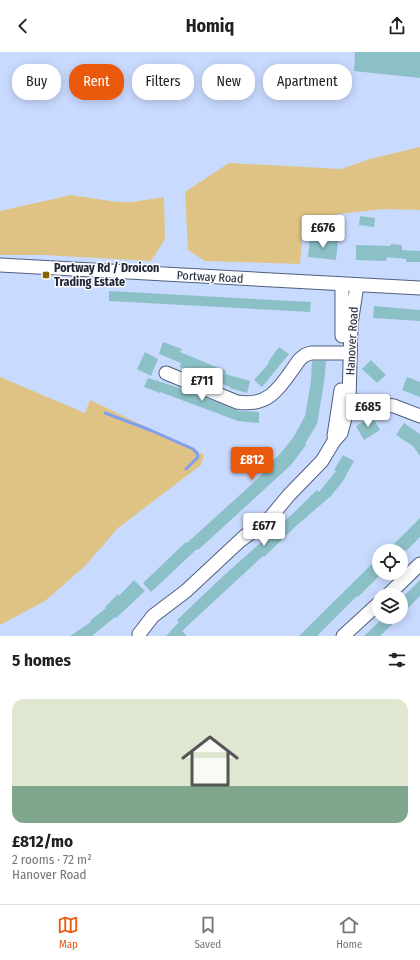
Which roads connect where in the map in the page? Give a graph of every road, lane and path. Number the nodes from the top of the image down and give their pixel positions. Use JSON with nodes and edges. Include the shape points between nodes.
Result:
{"nodes":[{"id":1,"x":0,"y":266,"type":"edge"},
{"id":2,"x":342,"y":284,"type":"junction"},
{"id":3,"x":357,"y":285,"type":"junction"},
{"id":4,"x":420,"y":288,"type":"edge"},
{"id":5,"x":346,"y":353,"type":"junction"},
{"id":6,"x":166,"y":373,"type":"dead end"},
{"id":7,"x":344,"y":400,"type":"junction"},
{"id":8,"x":420,"y":416,"type":"edge"},
{"id":9,"x":420,"y":564,"type":"edge"},
{"id":10,"x":395,"y":588,"type":"edge"},
{"id":11,"x":372,"y":609,"type":"edge"},
{"id":12,"x":138,"y":635,"type":"edge"},
{"id":13,"x":343,"y":636,"type":"edge"}],
"edges":[{"from":1,"to":2,"type":"street","name":"Portway Road"},
{"from":2,"to":3,"type":"street","name":"Portway Road"},
{"from":2,"to":5,"type":"street","name":"Hanover Road"},
{"from":3,"to":4,"type":"street","name":"Portway Road"},
{"from":3,"to":5,"type":"street","name":"Hanover Road"},
{"from":5,"to":6,"type":"street","via":[[305,355],[275,393],[267,399],[248,404],[237,402]]},
{"from":5,"to":7,"type":"street","name":"Hanover Road","via":[[342,382]]},
{"from":7,"to":8,"type":"street","via":[[394,406]]},
{"from":7,"to":12,"type":"street","name":"Hanover Road","via":[[345,418],[341,433],[322,461],[270,519],[241,540],[186,592],[163,618]]},
{"from":9,"to":10,"type":"street"},
{"from":11,"to":13,"type":"street"}]}
